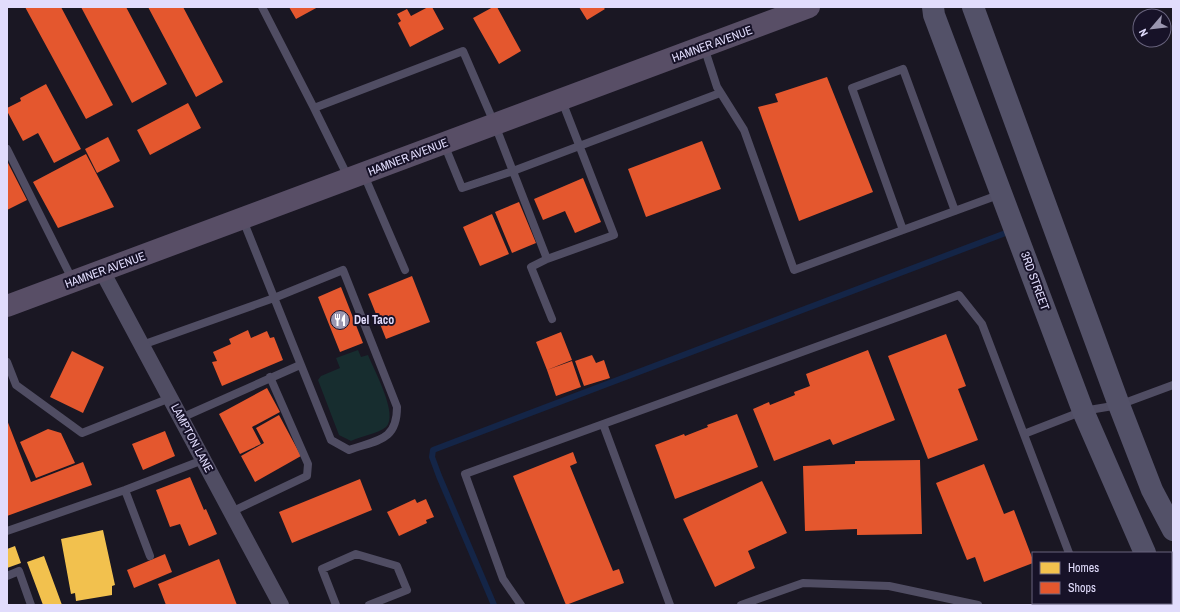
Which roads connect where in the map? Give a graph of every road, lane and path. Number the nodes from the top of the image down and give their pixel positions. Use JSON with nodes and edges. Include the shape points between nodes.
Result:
{"nodes":[{"id":1,"x":262,"y":7,"type":"edge"},
{"id":2,"x":809,"y":7,"type":"edge"},
{"id":3,"x":933,"y":7,"type":"edge"},
{"id":4,"x":974,"y":7,"type":"edge"},
{"id":5,"x":704,"y":46,"type":"junction"},
{"id":6,"x":720,"y":93,"type":"junction"},
{"id":7,"x":562,"y":100,"type":"junction"},
{"id":8,"x":314,"y":108,"type":"junction"},
{"id":9,"x":495,"y":125,"type":"junction"},
{"id":10,"x":444,"y":144,"type":"junction"},
{"id":11,"x":580,"y":146,"type":"junction"},
{"id":12,"x":7,"y":149,"type":"edge"},
{"id":13,"x":513,"y":171,"type":"junction"},
{"id":14,"x":356,"y":177,"type":"junction"},
{"id":15,"x":1002,"y":194,"type":"junction"},
{"id":16,"x":955,"y":211,"type":"junction"},
{"id":17,"x":242,"y":219,"type":"junction"},
{"id":18,"x":903,"y":230,"type":"junction"},
{"id":19,"x":547,"y":259,"type":"junction"},
{"id":20,"x":405,"y":270,"type":"dead end"},
{"id":21,"x":102,"y":271,"type":"junction"},
{"id":22,"x":73,"y":281,"type":"junction"},
{"id":23,"x":274,"y":298,"type":"junction"},
{"id":24,"x":7,"y":306,"type":"edge"},
{"id":25,"x":552,"y":319,"type":"dead end"},
{"id":26,"x":142,"y":345,"type":"junction"},
{"id":27,"x":7,"y":362,"type":"edge"},
{"id":28,"x":300,"y":365,"type":"junction"},
{"id":29,"x":270,"y":377,"type":"junction"},
{"id":30,"x":16,"y":385,"type":"junction"},
{"id":31,"x":1173,"y":385,"type":"edge"},
{"id":32,"x":7,"y":388,"type":"edge"},
{"id":33,"x":170,"y":398,"type":"junction"},
{"id":34,"x":1119,"y":404,"type":"junction"},
{"id":35,"x":1083,"y":411,"type":"junction"},
{"id":36,"x":181,"y":418,"type":"junction"},
{"id":37,"x":603,"y":424,"type":"junction"},
{"id":38,"x":1024,"y":434,"type":"junction"},
{"id":39,"x":203,"y":460,"type":"junction"},
{"id":40,"x":125,"y":490,"type":"junction"},
{"id":41,"x":231,"y":512,"type":"junction"},
{"id":42,"x":1173,"y":530,"type":"edge"},
{"id":43,"x":7,"y":531,"type":"edge"},
{"id":44,"x":1069,"y":552,"type":"edge"},
{"id":45,"x":1145,"y":552,"type":"edge"},
{"id":46,"x":150,"y":556,"type":"dead end"},
{"id":47,"x":7,"y":576,"type":"edge"},
{"id":48,"x":31,"y":605,"type":"edge"},
{"id":49,"x":281,"y":605,"type":"edge"},
{"id":50,"x":336,"y":605,"type":"edge"},
{"id":51,"x":369,"y":605,"type":"edge"},
{"id":52,"x":521,"y":605,"type":"edge"},
{"id":53,"x":670,"y":605,"type":"edge"},
{"id":54,"x":741,"y":605,"type":"edge"},
{"id":55,"x":978,"y":605,"type":"edge"}],
"edges":[{"from":1,"to":8,"type":"lane"},
{"from":2,"to":5,"type":"main road","name":"HAMNER AVENUE"},
{"from":3,"to":15,"type":"street","name":"3RD STREET"},
{"from":4,"to":34,"type":"street"},
{"from":5,"to":6,"type":"lane"},
{"from":5,"to":7,"type":"main road","name":"HAMNER AVENUE"},
{"from":6,"to":11,"type":"lane"},
{"from":6,"to":18,"type":"lane","via":[[744,130],[794,270]]},
{"from":7,"to":9,"type":"main road","name":"HAMNER AVENUE"},
{"from":7,"to":11,"type":"lane"},
{"from":8,"to":9,"type":"lane","via":[[463,51]]},
{"from":8,"to":14,"type":"lane"},
{"from":9,"to":10,"type":"main road","name":"HAMNER AVENUE"},
{"from":9,"to":13,"type":"lane"},
{"from":10,"to":13,"type":"lane","via":[[462,188]]},
{"from":10,"to":14,"type":"main road","name":"HAMNER AVENUE"},
{"from":11,"to":13,"type":"lane"},
{"from":11,"to":19,"type":"lane","via":[[614,235]]},
{"from":12,"to":22,"type":"lane"},
{"from":13,"to":19,"type":"lane"},
{"from":14,"to":17,"type":"main road","name":"HAMNER AVENUE"},
{"from":14,"to":20,"type":"lane"},
{"from":15,"to":16,"type":"lane"},
{"from":15,"to":35,"type":"street","name":"3RD STREET"},
{"from":16,"to":18,"type":"lane"},
{"from":16,"to":18,"type":"lane","via":[[903,69],[852,88]]},
{"from":17,"to":21,"type":"main road","name":"HAMNER AVENUE"},
{"from":17,"to":23,"type":"lane"},
{"from":19,"to":25,"type":"lane","via":[[531,267]]},
{"from":21,"to":22,"type":"main road","name":"HAMNER AVENUE"},
{"from":21,"to":26,"type":"street","name":"LAMPTON LANE"},
{"from":22,"to":24,"type":"main road","name":"HAMNER AVENUE"},
{"from":23,"to":26,"type":"lane"},
{"from":23,"to":28,"type":"lane"},
{"from":23,"to":28,"type":"lane","via":[[343,270],[397,407],[396,424],[392,432],[349,450],[331,440]]},
{"from":26,"to":33,"type":"street","name":"LAMPTON LANE"},
{"from":27,"to":30,"type":"lane"},
{"from":28,"to":29,"type":"lane"},
{"from":29,"to":36,"type":"lane"},
{"from":29,"to":41,"type":"lane","via":[[308,464],[307,476]]},
{"from":30,"to":32,"type":"lane"},
{"from":30,"to":33,"type":"lane","via":[[82,433]]},
{"from":31,"to":34,"type":"lane"},
{"from":33,"to":36,"type":"street","name":"LAMPTON LANE"},
{"from":34,"to":35,"type":"lane"},
{"from":34,"to":42,"type":"street","via":[[1152,490]]},
{"from":35,"to":38,"type":"lane"},
{"from":35,"to":45,"type":"street","name":"3RD STREET"},
{"from":36,"to":39,"type":"street","name":"LAMPTON LANE"},
{"from":37,"to":38,"type":"lane","via":[[959,295],[982,324]]},
{"from":37,"to":52,"type":"lane","via":[[465,474],[503,579]]},
{"from":37,"to":53,"type":"lane"},
{"from":38,"to":44,"type":"lane"},
{"from":39,"to":40,"type":"lane"},
{"from":39,"to":41,"type":"street","name":"LAMPTON LANE"},
{"from":40,"to":43,"type":"lane"},
{"from":40,"to":46,"type":"lane"},
{"from":41,"to":49,"type":"street","name":"LAMPTON LANE"},
{"from":47,"to":48,"type":"lane","via":[[19,571]]},
{"from":50,"to":51,"type":"lane","via":[[322,569],[356,554],[397,566],[407,590]]},
{"from":54,"to":55,"type":"lane","via":[[803,583],[888,586]]}]}
